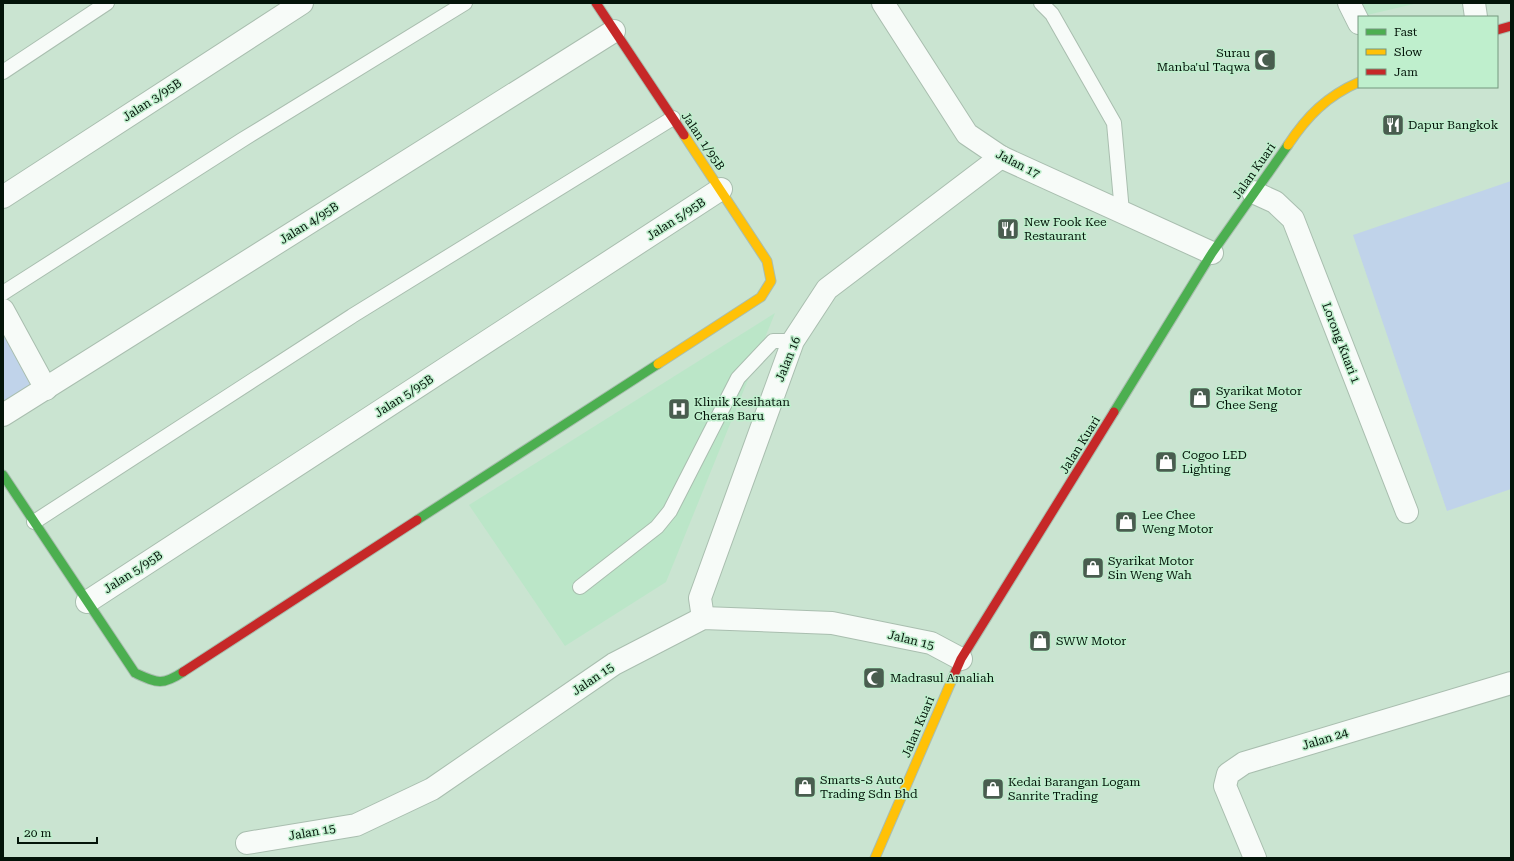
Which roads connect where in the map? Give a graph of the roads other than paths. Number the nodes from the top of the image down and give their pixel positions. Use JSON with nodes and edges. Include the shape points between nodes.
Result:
{"nodes":[{"id":1,"x":107,"y":3,"type":"edge"},
{"id":2,"x":302,"y":3,"type":"edge"},
{"id":3,"x":465,"y":3,"type":"edge"},
{"id":4,"x":596,"y":3,"type":"edge"},
{"id":5,"x":883,"y":3,"type":"edge"},
{"id":6,"x":1041,"y":3,"type":"edge"},
{"id":7,"x":1349,"y":3,"type":"edge"},
{"id":8,"x":1474,"y":3,"type":"edge"},
{"id":9,"x":1476,"y":16,"type":"edge"},
{"id":10,"x":1358,"y":21,"type":"edge"},
{"id":11,"x":1511,"y":26,"type":"edge"},
{"id":12,"x":1498,"y":30,"type":"edge"},
{"id":13,"x":614,"y":31,"type":"junction"},
{"id":14,"x":3,"y":72,"type":"edge"},
{"id":15,"x":1358,"y":82,"type":"edge"},
{"id":16,"x":673,"y":118,"type":"junction"},
{"id":17,"x":1001,"y":157,"type":"junction"},
{"id":18,"x":721,"y":189,"type":"junction"},
{"id":19,"x":1254,"y":192,"type":"junction"},
{"id":20,"x":3,"y":197,"type":"edge"},
{"id":21,"x":1122,"y":212,"type":"junction"},
{"id":22,"x":1212,"y":253,"type":"junction"},
{"id":23,"x":3,"y":293,"type":"edge"},
{"id":24,"x":3,"y":310,"type":"edge"},
{"id":25,"x":792,"y":341,"type":"junction"},
{"id":26,"x":46,"y":389,"type":"junction"},
{"id":27,"x":3,"y":416,"type":"edge"},
{"id":28,"x":3,"y":475,"type":"edge"},
{"id":29,"x":1407,"y":512,"type":"dead end"},
{"id":30,"x":34,"y":522,"type":"junction"},
{"id":31,"x":580,"y":587,"type":"dead end"},
{"id":32,"x":88,"y":602,"type":"junction"},
{"id":33,"x":703,"y":618,"type":"junction"},
{"id":34,"x":961,"y":659,"type":"junction"},
{"id":35,"x":1511,"y":683,"type":"edge"},
{"id":36,"x":247,"y":843,"type":"dead end"},
{"id":37,"x":875,"y":858,"type":"edge"},
{"id":38,"x":1255,"y":858,"type":"edge"}],
"edges":[{"from":1,"to":14,"type":"lane"},
{"from":2,"to":20,"type":"street","name":"Jalan 3/95B"},
{"from":3,"to":23,"type":"lane","via":[[242,140]]},
{"from":4,"to":13,"type":"street","name":"Jalan 1/95B"},
{"from":5,"to":17,"type":"street","name":"Jalan 17","via":[[968,134]]},
{"from":6,"to":21,"type":"lane","via":[[1052,14],[1114,123]]},
{"from":7,"to":10,"type":"street"},
{"from":8,"to":9,"type":"street"},
{"from":11,"to":12,"type":"street"},
{"from":13,"to":16,"type":"street","name":"Jalan 1/95B"},
{"from":13,"to":26,"type":"street","name":"Jalan 4/95B"},
{"from":15,"to":19,"type":"street","name":"Jalan Kuari","via":[[1339,91],[1304,121]]},
{"from":16,"to":18,"type":"street","name":"Jalan 1/95B"},
{"from":16,"to":30,"type":"lane","via":[[352,316]]},
{"from":17,"to":21,"type":"street","name":"Jalan 17"},
{"from":17,"to":25,"type":"street","name":"Jalan 16","via":[[827,289]]},
{"from":18,"to":32,"type":"street","name":"Jalan 5/95B"},
{"from":18,"to":32,"type":"street","name":"Jalan 1/95B","via":[[767,261],[771,281],[761,297],[169,681],[153,682],[135,673]]},
{"from":19,"to":22,"type":"street","name":"Jalan Kuari"},
{"from":19,"to":29,"type":"street","name":"Lorong Kuari 1","via":[[1276,202],[1293,219]]},
{"from":21,"to":22,"type":"street","name":"Jalan 17"},
{"from":22,"to":34,"type":"street","name":"Jalan Kuari"},
{"from":24,"to":26,"type":"street"},
{"from":25,"to":31,"type":"lane","via":[[773,342],[738,378],[670,511],[657,527]]},
{"from":25,"to":33,"type":"street","name":"Jalan 16","via":[[700,598]]},
{"from":26,"to":27,"type":"street","name":"Jalan 4/95B"},
{"from":28,"to":30,"type":"street"},
{"from":30,"to":32,"type":"street"},
{"from":33,"to":34,"type":"street","name":"Jalan 15","via":[[832,623],[931,643]]},
{"from":33,"to":36,"type":"street","name":"Jalan 15","via":[[614,664],[432,789],[356,825]]},
{"from":34,"to":37,"type":"street","name":"Jalan Kuari"},
{"from":35,"to":38,"type":"street","name":"Jalan 24","via":[[1244,763],[1228,774],[1225,786]]}]}
